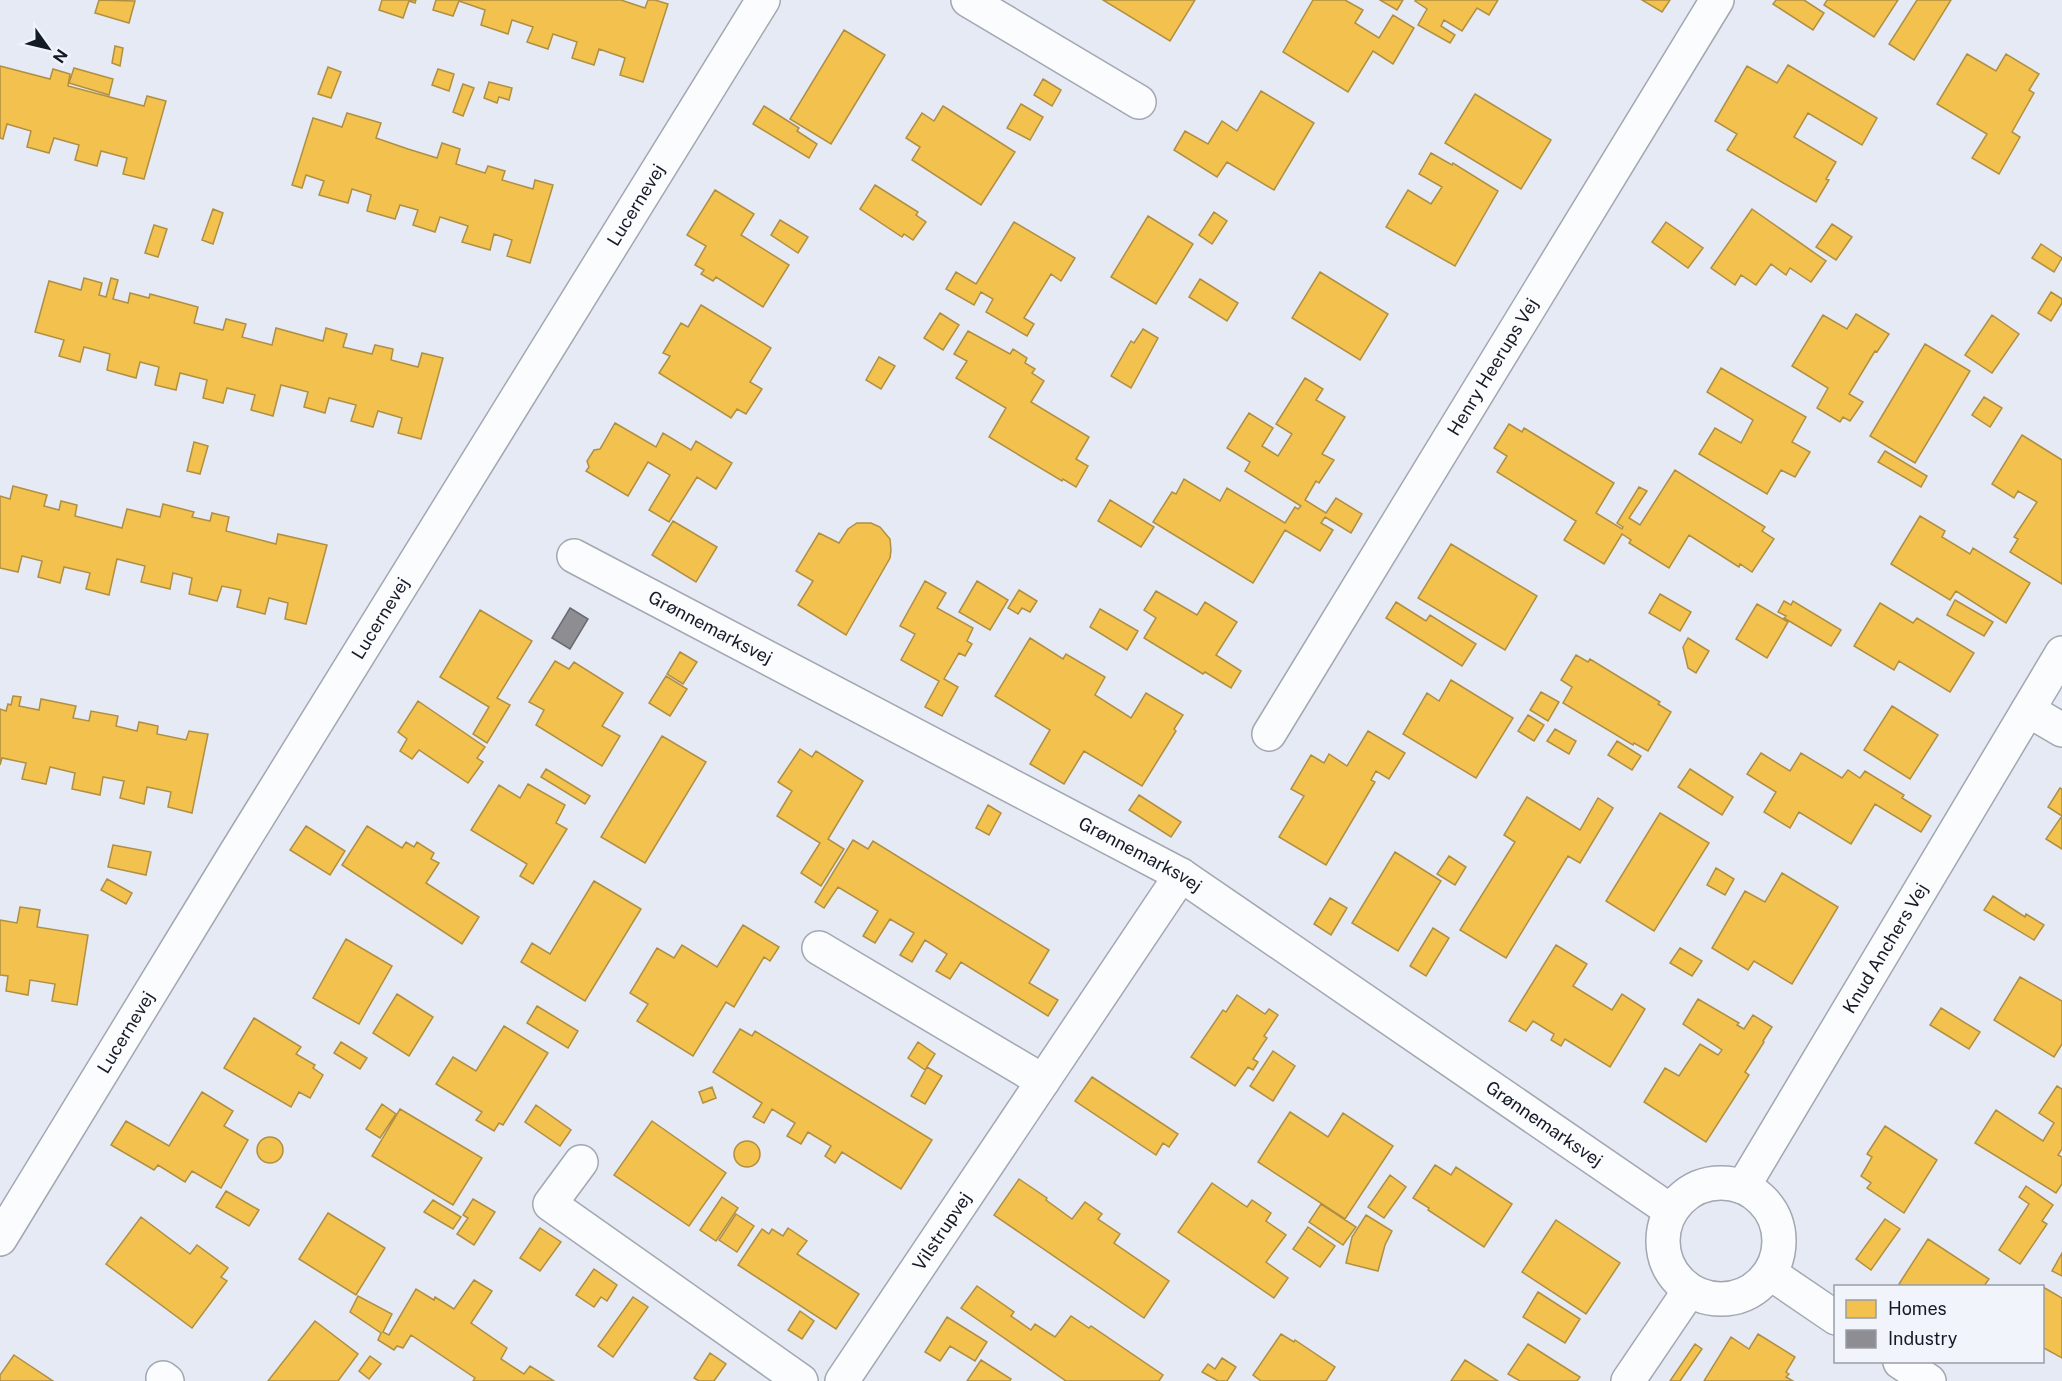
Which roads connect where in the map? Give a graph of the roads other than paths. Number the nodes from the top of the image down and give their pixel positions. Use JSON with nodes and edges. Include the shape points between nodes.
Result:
{"nodes":[{"id":1,"x":763,"y":0,"type":"edge"},
{"id":2,"x":968,"y":0,"type":"edge"},
{"id":3,"x":1717,"y":0,"type":"edge"},
{"id":4,"x":1139,"y":102,"type":"dead end"},
{"id":5,"x":574,"y":556,"type":"dead end"},
{"id":6,"x":2062,"y":653,"type":"edge"},
{"id":7,"x":2028,"y":710,"type":"junction"},
{"id":8,"x":2062,"y":730,"type":"edge"},
{"id":9,"x":1269,"y":734,"type":"dead end"},
{"id":10,"x":1181,"y":875,"type":"junction"},
{"id":11,"x":819,"y":948,"type":"dead end"},
{"id":12,"x":1043,"y":1081,"type":"junction"},
{"id":13,"x":581,"y":1162,"type":"dead end"},
{"id":14,"x":1743,"y":1187,"type":"junction"},
{"id":15,"x":1671,"y":1211,"type":"junction"},
{"id":16,"x":0,"y":1239,"type":"edge"},
{"id":17,"x":1770,"y":1273,"type":"junction"},
{"id":18,"x":1689,"y":1291,"type":"junction"},
{"id":19,"x":1834,"y":1316,"type":"edge"},
{"id":20,"x":1902,"y":1363,"type":"edge"},
{"id":21,"x":801,"y":1381,"type":"edge"},
{"id":22,"x":842,"y":1381,"type":"edge"},
{"id":23,"x":1628,"y":1381,"type":"edge"},
{"id":24,"x":1929,"y":1381,"type":"edge"}],
"edges":[{"from":1,"to":16,"type":"street","name":"Lucernevej"},
{"from":2,"to":4,"type":"street"},
{"from":3,"to":9,"type":"street","name":"Henry Heerups Vej"},
{"from":5,"to":10,"type":"street","name":"Grønnemarksvej"},
{"from":6,"to":7,"type":"street","name":"Knud Anchers Vej"},
{"from":7,"to":8,"type":"street"},
{"from":7,"to":14,"type":"street","name":"Knud Anchers Vej"},
{"from":10,"to":12,"type":"street","name":"Vilstrupvej"},
{"from":10,"to":15,"type":"street","name":"Grønnemarksvej"},
{"from":11,"to":12,"type":"street"},
{"from":12,"to":22,"type":"street","name":"Vilstrupvej"},
{"from":13,"to":21,"type":"street","via":[[550,1204]]},
{"from":14,"to":15,"type":"street","via":[[1722,1183],[1702,1186],[1684,1196]]},
{"from":14,"to":17,"type":"street","via":[[1760,1197],[1773,1214],[1779,1233],[1779,1254]]},
{"from":15,"to":18,"type":"street","via":[[1664,1232],[1664,1255],[1673,1275]]},
{"from":17,"to":18,"type":"street","via":[[1755,1290],[1734,1299],[1710,1299]]},
{"from":17,"to":19,"type":"street"},
{"from":18,"to":23,"type":"street"},
{"from":20,"to":24,"type":"street"}]}
